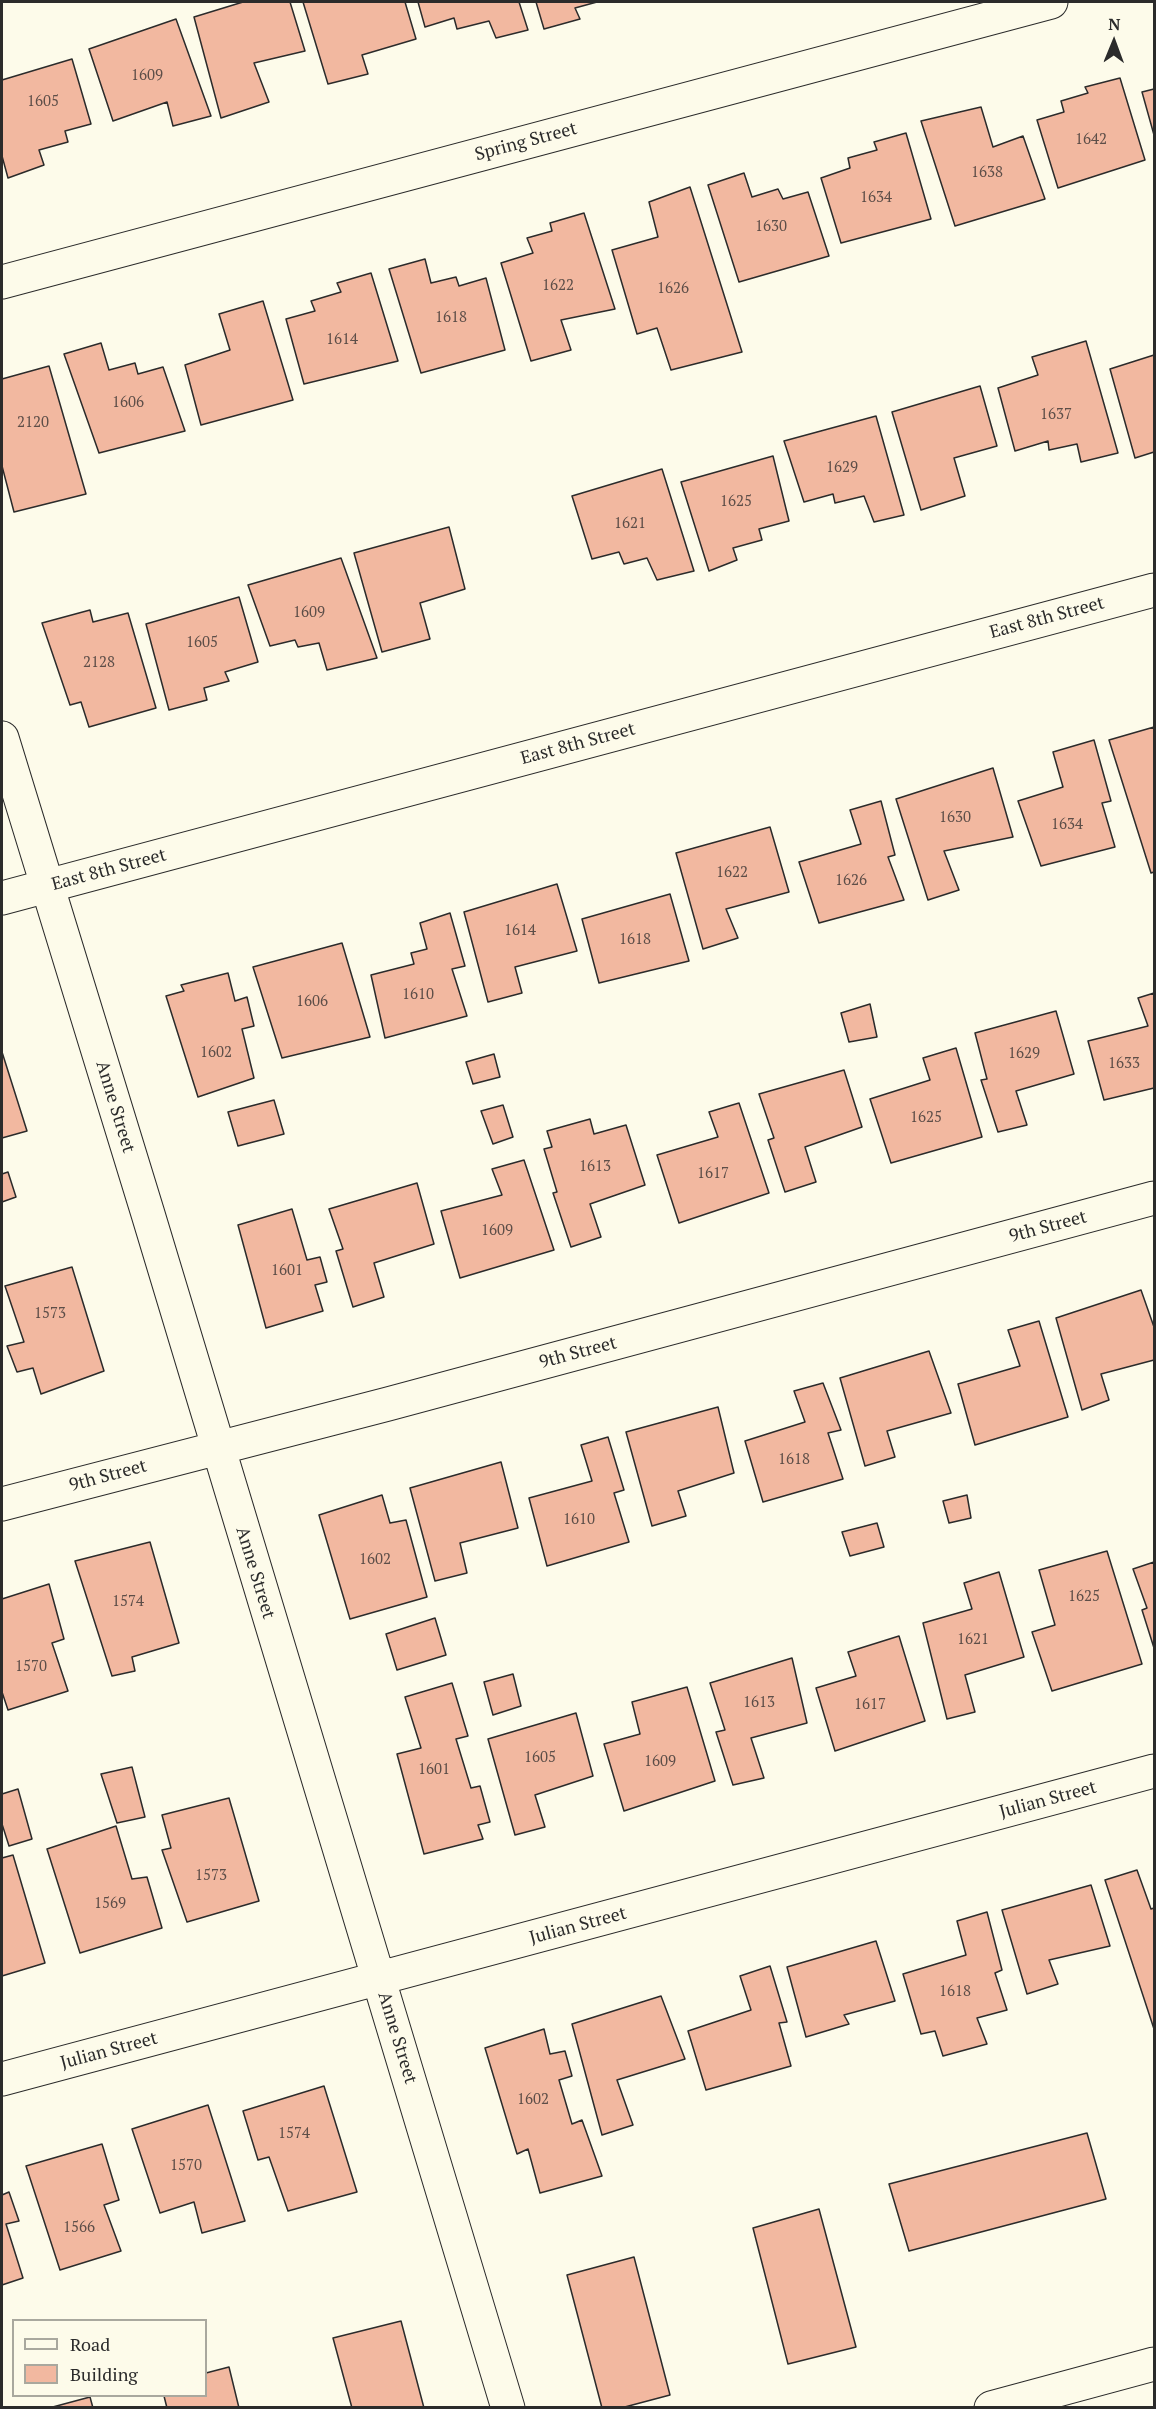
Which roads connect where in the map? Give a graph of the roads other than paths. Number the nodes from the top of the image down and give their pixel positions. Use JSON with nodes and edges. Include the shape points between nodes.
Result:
{"nodes":[{"id":1,"x":1051,"y":2,"type":"edge"},
{"id":2,"x":2,"y":282,"type":"edge"},
{"id":3,"x":1155,"y":590,"type":"edge"},
{"id":4,"x":2,"y":738,"type":"edge"},
{"id":5,"x":46,"y":886,"type":"junction"},
{"id":6,"x":2,"y":898,"type":"edge"},
{"id":7,"x":1155,"y":1198,"type":"edge"},
{"id":8,"x":217,"y":1447,"type":"junction"},
{"id":9,"x":2,"y":1504,"type":"edge"},
{"id":10,"x":1155,"y":1771,"type":"edge"},
{"id":11,"x":379,"y":1979,"type":"junction"},
{"id":12,"x":2,"y":2079,"type":"edge"},
{"id":13,"x":1155,"y":2364,"type":"edge"},
{"id":14,"x":508,"y":2408,"type":"edge"},
{"id":15,"x":991,"y":2408,"type":"edge"}],
"edges":[{"from":1,"to":2,"type":"street","name":"Spring Street"},
{"from":3,"to":5,"type":"street","name":"East 8th Street"},
{"from":4,"to":5,"type":"street","name":"Anne Street"},
{"from":5,"to":6,"type":"street","name":"East 8th Street"},
{"from":5,"to":8,"type":"street","name":"Anne Street"},
{"from":7,"to":8,"type":"street","name":"9th Street"},
{"from":8,"to":9,"type":"street","name":"9th Street"},
{"from":8,"to":11,"type":"street","name":"Anne Street"},
{"from":10,"to":11,"type":"street","name":"Julian Street"},
{"from":11,"to":12,"type":"street","name":"Julian Street"},
{"from":11,"to":14,"type":"street","name":"Anne Street"},
{"from":13,"to":15,"type":"street"}]}
